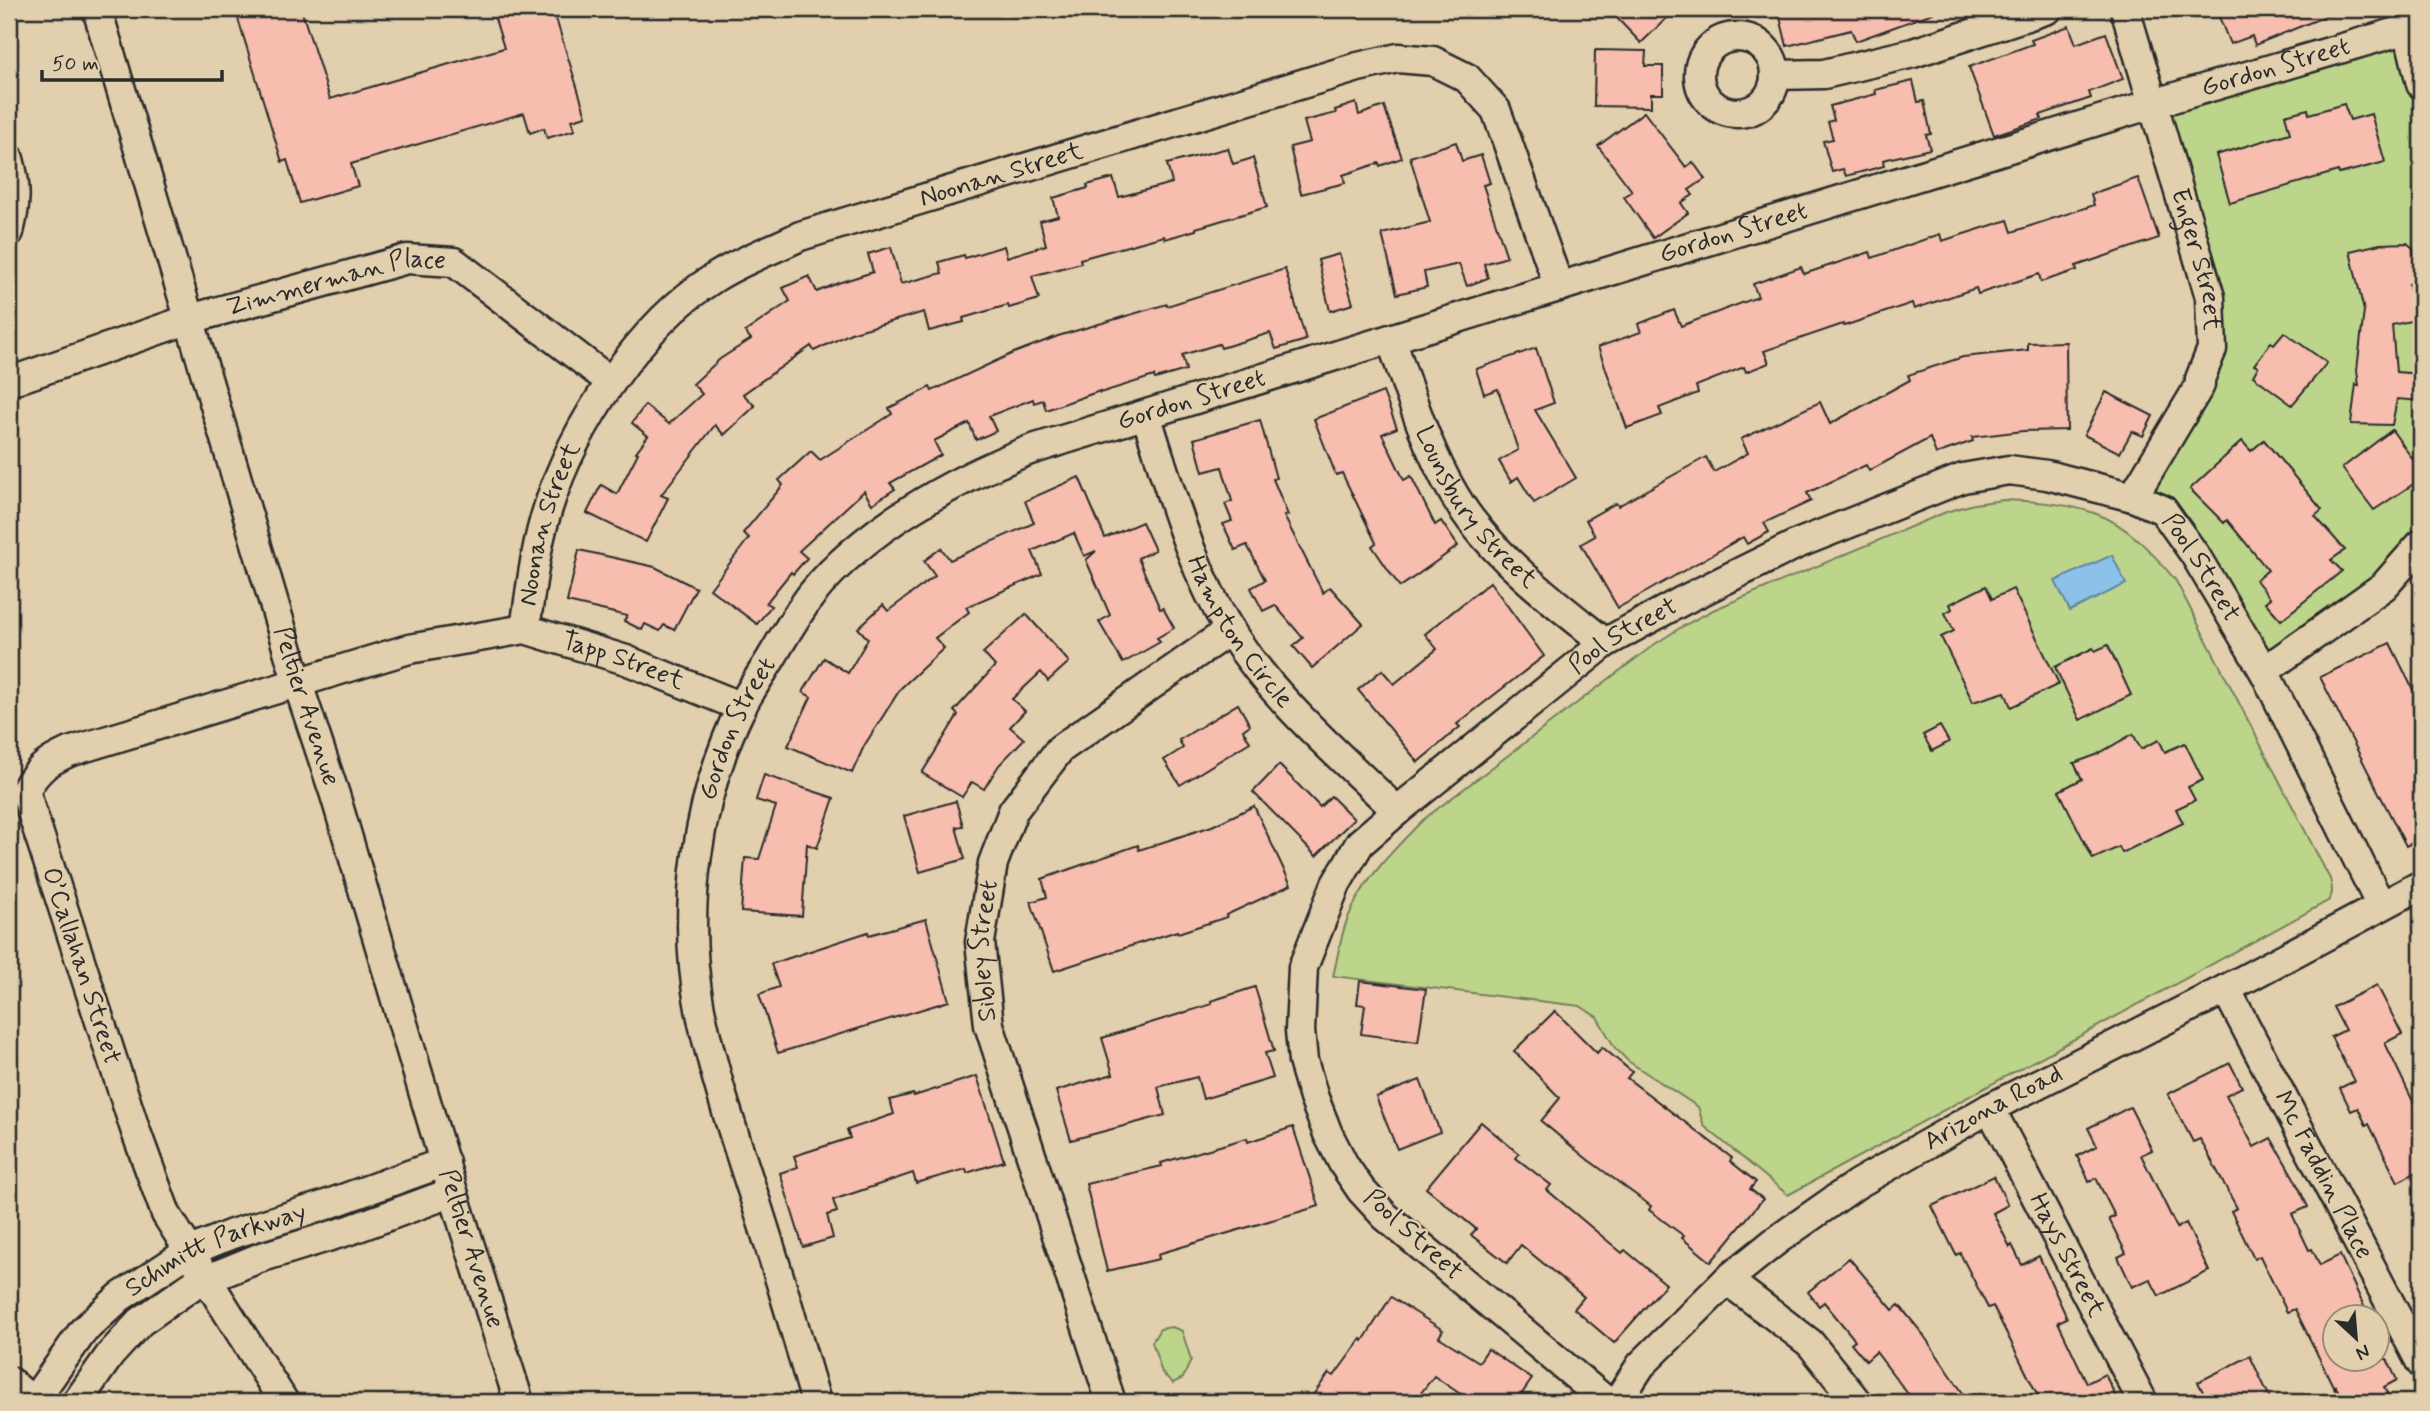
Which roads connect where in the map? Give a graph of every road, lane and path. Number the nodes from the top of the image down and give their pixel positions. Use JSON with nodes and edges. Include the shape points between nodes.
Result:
{"nodes":[{"id":1,"x":97,"y":9,"type":"edge"},
{"id":2,"x":2048,"y":9,"type":"edge"},
{"id":3,"x":2125,"y":9,"type":"edge"},
{"id":4,"x":2415,"y":27,"type":"edge"},
{"id":5,"x":1774,"y":75,"type":"dead end"},
{"id":6,"x":2421,"y":84,"type":"edge"},
{"id":7,"x":2152,"y":104,"type":"junction"},
{"id":8,"x":9,"y":159,"type":"edge"},
{"id":9,"x":9,"y":232,"type":"edge"},
{"id":10,"x":1559,"y":287,"type":"junction"},
{"id":11,"x":190,"y":319,"type":"junction"},
{"id":12,"x":1391,"y":339,"type":"junction"},
{"id":13,"x":611,"y":382,"type":"junction"},
{"id":14,"x":9,"y":383,"type":"edge"},
{"id":15,"x":1146,"y":415,"type":"junction"},
{"id":16,"x":2133,"y":497,"type":"junction"},
{"id":17,"x":2421,"y":544,"type":"edge"},
{"id":18,"x":525,"y":629,"type":"junction"},
{"id":19,"x":1230,"y":630,"type":"junction"},
{"id":20,"x":1605,"y":643,"type":"junction"},
{"id":21,"x":2264,"y":671,"type":"junction"},
{"id":22,"x":298,"y":684,"type":"junction"},
{"id":23,"x":742,"y":707,"type":"junction"},
{"id":24,"x":1397,"y":811,"type":"junction"},
{"id":25,"x":2421,"y":884,"type":"edge"},
{"id":26,"x":2380,"y":904,"type":"junction"},
{"id":27,"x":2226,"y":989,"type":"junction"},
{"id":28,"x":1990,"y":1108,"type":"junction"},
{"id":29,"x":445,"y":1162,"type":"junction"},
{"id":30,"x":453,"y":1192,"type":"junction"},
{"id":31,"x":188,"y":1252,"type":"junction"},
{"id":32,"x":206,"y":1279,"type":"junction"},
{"id":33,"x":1727,"y":1280,"type":"junction"},
{"id":34,"x":2421,"y":1363,"type":"edge"},
{"id":35,"x":9,"y":1381,"type":"edge"},
{"id":36,"x":33,"y":1402,"type":"edge"},
{"id":37,"x":77,"y":1402,"type":"edge"},
{"id":38,"x":284,"y":1402,"type":"edge"},
{"id":39,"x":519,"y":1402,"type":"edge"},
{"id":40,"x":816,"y":1402,"type":"edge"},
{"id":41,"x":1111,"y":1402,"type":"edge"},
{"id":42,"x":1607,"y":1402,"type":"edge"},
{"id":43,"x":1617,"y":1402,"type":"edge"},
{"id":44,"x":1857,"y":1402,"type":"edge"},
{"id":45,"x":2143,"y":1402,"type":"edge"}],
"edges":[{"from":1,"to":11,"type":"street","name":"Peltier Avenue"},
{"from":2,"to":5,"type":"street","via":[[1913,53],[1824,74]]},
{"from":3,"to":7,"type":"street","name":"Enger Street"},
{"from":4,"to":6,"type":"street"},
{"from":4,"to":7,"type":"street","name":"Gordon Street"},
{"from":7,"to":10,"type":"street","name":"Gordon Street"},
{"from":7,"to":16,"type":"street","name":"Enger Street","via":[[2210,297],[2212,349],[2200,385]]},
{"from":8,"to":9,"type":"street","via":[[16,203]]},
{"from":10,"to":12,"type":"street","name":"Gordon Street"},
{"from":10,"to":13,"type":"street","name":"Noonan Street","via":[[1496,110],[1467,78],[1433,61],[1398,58],[1358,66],[800,236],[713,279],[663,318]]},
{"from":11,"to":13,"type":"street","name":"Zimmerman Place","via":[[407,259],[454,262]]},
{"from":11,"to":14,"type":"street","name":"Zimmerman Place"},
{"from":11,"to":22,"type":"street","name":"Peltier Avenue"},
{"from":12,"to":15,"type":"street","name":"Gordon Street"},
{"from":12,"to":20,"type":"street","name":"Lounsbury Street","via":[[1430,444],[1470,519],[1525,577]]},
{"from":13,"to":18,"type":"street","name":"Noonan Street","via":[[575,441],[548,508]]},
{"from":15,"to":19,"type":"street","name":"Hampton Circle","via":[[1190,548]]},
{"from":15,"to":23,"type":"street","name":"Gordon Street","via":[[996,463],[916,506],[866,543],[813,594]]},
{"from":16,"to":20,"type":"street","name":"Pool Street","via":[[2009,470],[1964,478],[1797,544]]},
{"from":16,"to":21,"type":"street","name":"Pool Street","via":[[2163,510]]},
{"from":17,"to":21,"type":"street","via":[[2384,586]]},
{"from":18,"to":22,"type":"street","name":"Tapp Street","via":[[409,649]]},
{"from":18,"to":23,"type":"street","name":"Tapp Street","via":[[626,660]]},
{"from":19,"to":24,"type":"street","name":"Hampton Circle","via":[[1293,710]]},
{"from":19,"to":41,"type":"street","name":"Sibley Street","via":[[1060,749],[1013,811],[993,863],[980,942],[989,1025]]},
{"from":20,"to":24,"type":"street","name":"Pool Street"},
{"from":21,"to":26,"type":"street","name":"Pool Street"},
{"from":22,"to":29,"type":"street","name":"Peltier Avenue"},
{"from":22,"to":31,"type":"street","name":"O’Callahan Street","via":[[69,752],[34,774],[25,791],[135,1129],[166,1213]]},
{"from":23,"to":40,"type":"street","name":"Gordon Street","via":[[706,808],[692,904],[693,954],[718,1084]]},
{"from":24,"to":42,"type":"street","name":"Pool Street","via":[[1360,844],[1336,884],[1303,967],[1300,1031],[1314,1098],[1344,1165],[1385,1216]]},
{"from":25,"to":26,"type":"street","name":"Arizona Road"},
{"from":26,"to":27,"type":"street","name":"Arizona Road"},
{"from":27,"to":28,"type":"street","name":"Arizona Road"},
{"from":27,"to":34,"type":"street","name":"Mc Faddin Place"},
{"from":28,"to":33,"type":"street","name":"Arizona Road","via":[[1816,1211]]},
{"from":28,"to":45,"type":"street","name":"Hays Street"},
{"from":29,"to":30,"type":"street","name":"Peltier Avenue"},
{"from":29,"to":31,"type":"street","name":"Schmitt Parkway"},
{"from":30,"to":32,"type":"street","name":"Schmitt Parkway"},
{"from":30,"to":39,"type":"street","name":"Peltier Avenue"},
{"from":31,"to":32,"type":"street","name":"O’Callahan Street"},
{"from":31,"to":36,"type":"street","name":"Schmitt Parkway","via":[[120,1297],[83,1331]]},
{"from":32,"to":37,"type":"street","name":"Schmitt Parkway","via":[[140,1322]]},
{"from":32,"to":38,"type":"street","name":"O’Callahan Street"},
{"from":33,"to":43,"type":"street","name":"Arizona Road","via":[[1642,1365]]},
{"from":33,"to":44,"type":"street","via":[[1810,1343]]},
{"from":35,"to":36,"type":"street"}]}
